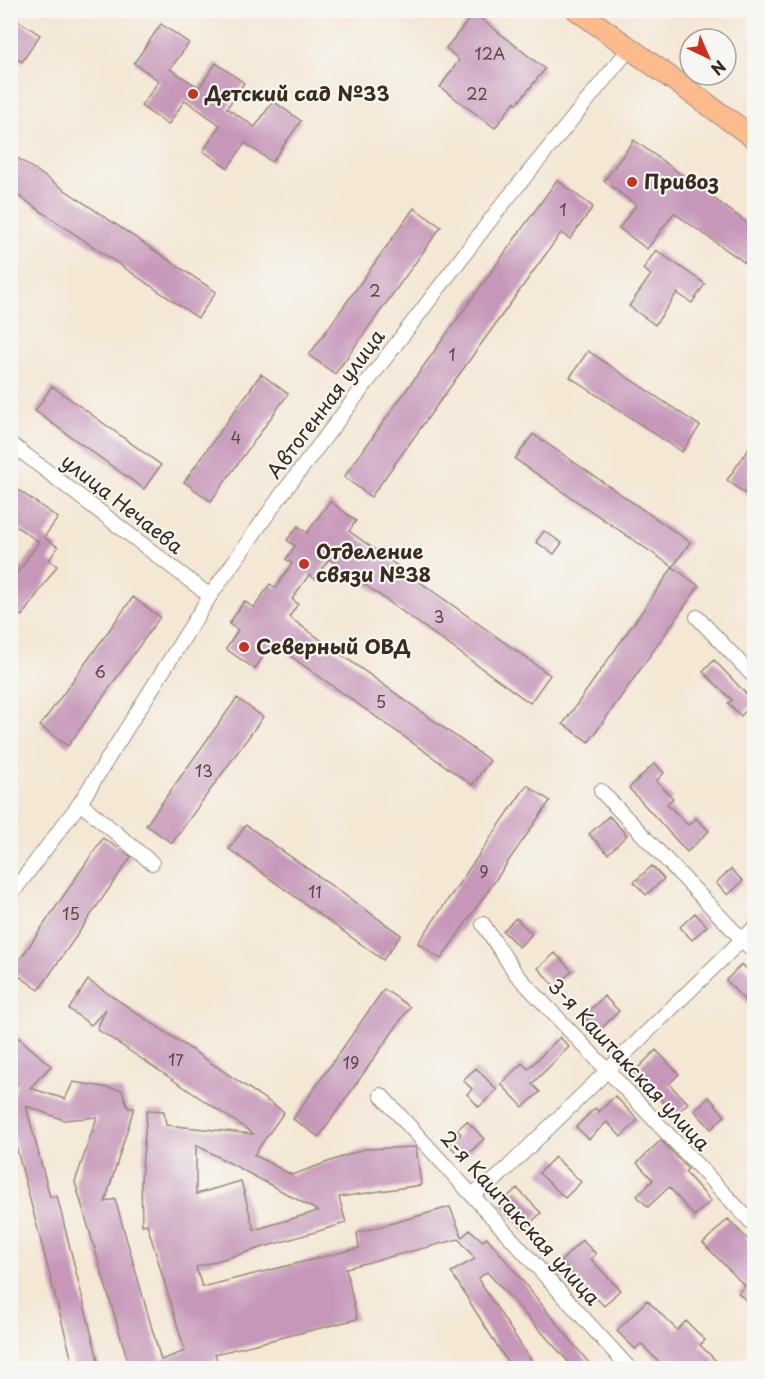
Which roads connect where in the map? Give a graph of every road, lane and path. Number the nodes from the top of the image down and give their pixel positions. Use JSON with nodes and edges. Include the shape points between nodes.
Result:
{"nodes":[{"id":1,"x":577,"y":10,"type":"edge"},
{"id":2,"x":630,"y":48,"type":"junction"},
{"id":3,"x":754,"y":138,"type":"edge"},
{"id":4,"x":10,"y":443,"type":"edge"},
{"id":5,"x":210,"y":597,"type":"junction"},
{"id":6,"x":697,"y":617,"type":"dead end"},
{"id":7,"x":754,"y":677,"type":"edge"},
{"id":8,"x":601,"y":791,"type":"dead end"},
{"id":9,"x":80,"y":803,"type":"junction"},
{"id":10,"x":152,"y":863,"type":"dead end"},
{"id":11,"x":11,"y":896,"type":"edge"},
{"id":12,"x":483,"y":924,"type":"dead end"},
{"id":13,"x":754,"y":928,"type":"edge"},
{"id":14,"x":743,"y":940,"type":"junction"},
{"id":15,"x":754,"y":952,"type":"edge"},
{"id":16,"x":606,"y":1070,"type":"junction"},
{"id":17,"x":381,"y":1095,"type":"dead end"},
{"id":18,"x":472,"y":1194,"type":"junction"},
{"id":19,"x":754,"y":1225,"type":"edge"},
{"id":20,"x":629,"y":1368,"type":"edge"}],
"edges":[{"from":1,"to":2,"type":"main road"},
{"from":2,"to":3,"type":"main road"},
{"from":2,"to":5,"type":"street","name":"Автогенная улица","via":[[498,210],[279,498]]},
{"from":4,"to":5,"type":"street","name":"улица Нечаева"},
{"from":5,"to":9,"type":"street","name":"Автогенная улица"},
{"from":6,"to":7,"type":"street"},
{"from":8,"to":14,"type":"street"},
{"from":9,"to":10,"type":"street"},
{"from":9,"to":11,"type":"street","name":"Автогенная улица"},
{"from":12,"to":16,"type":"street","name":"3-я Каштакская улица","via":[[516,974]]},
{"from":13,"to":14,"type":"street"},
{"from":14,"to":15,"type":"street"},
{"from":14,"to":16,"type":"street"},
{"from":16,"to":18,"type":"street","via":[[496,1179]]},
{"from":16,"to":19,"type":"street","name":"3-я Каштакская улица"},
{"from":17,"to":18,"type":"street","name":"2-я Каштакская улица"},
{"from":18,"to":20,"type":"street","name":"2-я Каштакская улица"}]}
